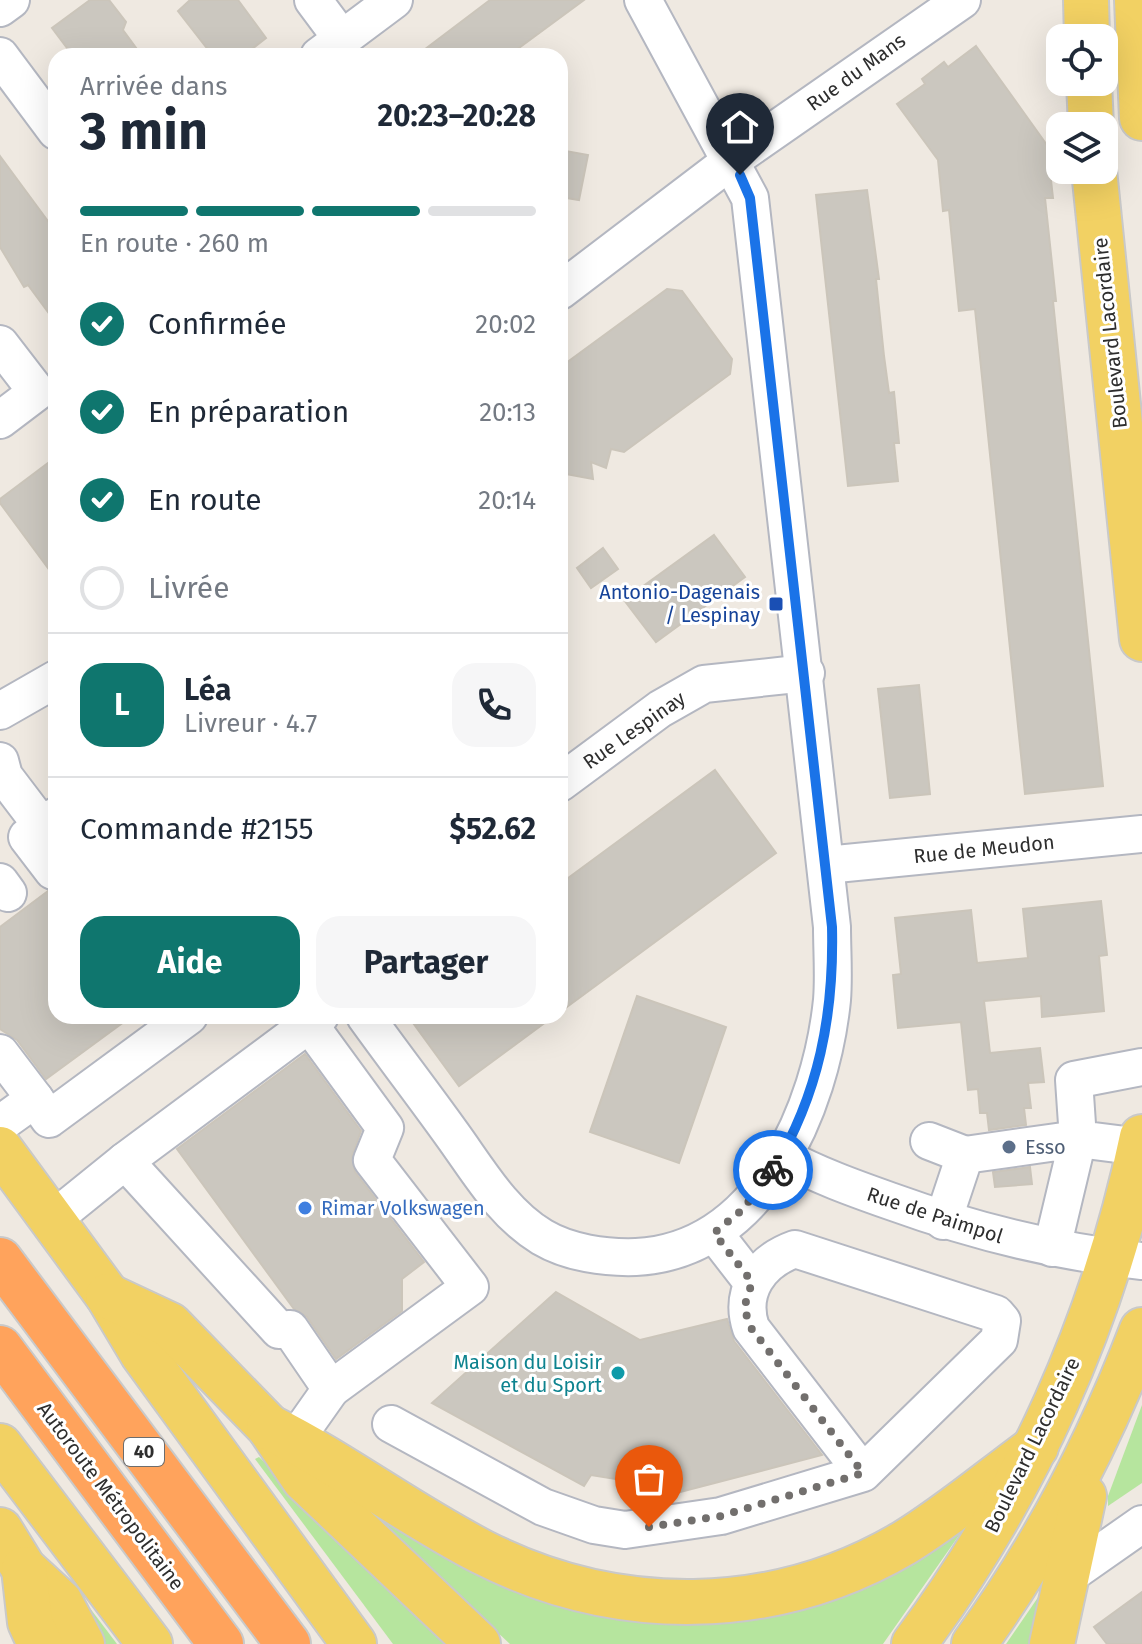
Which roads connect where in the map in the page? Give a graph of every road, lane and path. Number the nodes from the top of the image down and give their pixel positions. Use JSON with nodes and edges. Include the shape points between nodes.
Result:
{"nodes":[{"id":1,"x":11,"y":0,"type":"edge"},
{"id":2,"x":313,"y":0,"type":"edge"},
{"id":3,"x":394,"y":0,"type":"edge"},
{"id":4,"x":643,"y":0,"type":"edge"},
{"id":5,"x":962,"y":0,"type":"edge"},
{"id":6,"x":1086,"y":0,"type":"edge"},
{"id":7,"x":1137,"y":0,"type":"edge"},
{"id":8,"x":0,"y":8,"type":"edge"},
{"id":9,"x":1087,"y":24,"type":"edge"},
{"id":10,"x":331,"y":48,"type":"edge"},
{"id":11,"x":0,"y":56,"type":"edge"},
{"id":12,"x":1142,"y":118,"type":"edge"},
{"id":13,"x":48,"y":120,"type":"edge"},
{"id":14,"x":732,"y":160,"type":"junction"},
{"id":15,"x":1095,"y":184,"type":"edge"},
{"id":16,"x":568,"y":285,"type":"edge"},
{"id":17,"x":0,"y":344,"type":"edge"},
{"id":18,"x":0,"y":420,"type":"edge"},
{"id":19,"x":1142,"y":639,"type":"edge"},
{"id":20,"x":806,"y":673,"type":"junction"},
{"id":21,"x":48,"y":694,"type":"edge"},
{"id":22,"x":0,"y":711,"type":"edge"},
{"id":23,"x":0,"y":761,"type":"edge"},
{"id":24,"x":568,"y":777,"type":"edge"},
{"id":25,"x":48,"y":820,"type":"edge"},
{"id":26,"x":48,"y":822,"type":"edge"},
{"id":27,"x":1142,"y":834,"type":"edge"},
{"id":28,"x":48,"y":864,"type":"edge"},
{"id":29,"x":826,"y":865,"type":"junction"},
{"id":30,"x":178,"y":1024,"type":"edge"},
{"id":31,"x":309,"y":1024,"type":"edge"},
{"id":32,"x":317,"y":1024,"type":"edge"},
{"id":33,"x":371,"y":1024,"type":"edge"},
{"id":34,"x":0,"y":1053,"type":"edge"},
{"id":35,"x":400,"y":1065,"type":"junction"},
{"id":36,"x":1142,"y":1067,"type":"edge"},
{"id":37,"x":360,"y":1093,"type":"junction"},
{"id":38,"x":35,"y":1099,"type":"junction"},
{"id":39,"x":0,"y":1124,"type":"edge"},
{"id":40,"x":1078,"y":1139,"type":"junction"},
{"id":41,"x":929,"y":1141,"type":"dead end"},
{"id":42,"x":1141,"y":1142,"type":"edge"},
{"id":43,"x":0,"y":1149,"type":"edge"},
{"id":44,"x":965,"y":1155,"type":"junction"},
{"id":45,"x":782,"y":1156,"type":"junction"},
{"id":46,"x":125,"y":1161,"type":"junction"},
{"id":47,"x":52,"y":1220,"type":"junction"},
{"id":48,"x":943,"y":1221,"type":"junction"},
{"id":49,"x":714,"y":1233,"type":"junction"},
{"id":50,"x":1052,"y":1248,"type":"junction"},
{"id":51,"x":0,"y":1260,"type":"edge"},
{"id":52,"x":1127,"y":1260,"type":"edge"},
{"id":53,"x":752,"y":1282,"type":"junction"},
{"id":54,"x":108,"y":1296,"type":"junction"},
{"id":55,"x":1142,"y":1330,"type":"edge"},
{"id":56,"x":0,"y":1348,"type":"edge"},
{"id":57,"x":331,"y":1389,"type":"junction"},
{"id":58,"x":391,"y":1424,"type":"dead end"},
{"id":59,"x":282,"y":1434,"type":"junction"},
{"id":60,"x":1096,"y":1443,"type":"junction"},
{"id":61,"x":0,"y":1446,"type":"edge"},
{"id":62,"x":1036,"y":1447,"type":"junction"},
{"id":63,"x":863,"y":1473,"type":"junction"},
{"id":64,"x":1142,"y":1524,"type":"edge"},
{"id":65,"x":0,"y":1530,"type":"edge"},
{"id":66,"x":24,"y":1569,"type":"junction"},
{"id":67,"x":1065,"y":1578,"type":"junction"},
{"id":68,"x":40,"y":1644,"type":"edge"},
{"id":69,"x":82,"y":1644,"type":"edge"},
{"id":70,"x":150,"y":1644,"type":"edge"},
{"id":71,"x":221,"y":1644,"type":"edge"},
{"id":72,"x":288,"y":1644,"type":"edge"},
{"id":73,"x":354,"y":1644,"type":"edge"},
{"id":74,"x":478,"y":1644,"type":"edge"},
{"id":75,"x":914,"y":1644,"type":"edge"},
{"id":76,"x":974,"y":1644,"type":"edge"},
{"id":77,"x":1052,"y":1644,"type":"edge"}],
"edges":[{"from":1,"to":8,"type":"street"},
{"from":2,"to":10,"type":"street"},
{"from":3,"to":10,"type":"street"},
{"from":4,"to":14,"type":"street"},
{"from":5,"to":14,"type":"street","name":"Rue du Mans"},
{"from":6,"to":9,"type":"main road"},
{"from":7,"to":12,"type":"main road"},
{"from":11,"to":13,"type":"street"},
{"from":14,"to":16,"type":"street","name":"Rue du Mans"},
{"from":14,"to":20,"type":"street","via":[[750,198]]},
{"from":15,"to":19,"type":"main road","name":"Boulevard Lacordaire"},
{"from":17,"to":18,"type":"street","via":[[37,392]]},
{"from":20,"to":24,"type":"street","name":"Rue Lespinay","via":[[704,684],[660,709]]},
{"from":20,"to":29,"type":"street"},
{"from":21,"to":22,"type":"street"},
{"from":23,"to":25,"type":"street","via":[[4,776]]},
{"from":26,"to":28,"type":"street","via":[[27,837]]},
{"from":27,"to":29,"type":"street","name":"Rue de Meudon"},
{"from":29,"to":45,"type":"street","via":[[833,967],[828,1027],[815,1079]]},
{"from":30,"to":38,"type":"street","via":[[49,1119]]},
{"from":31,"to":46,"type":"street"},
{"from":32,"to":37,"type":"street"},
{"from":33,"to":35,"type":"street"},
{"from":34,"to":38,"type":"street"},
{"from":35,"to":37,"type":"street"},
{"from":35,"to":49,"type":"street","via":[[502,1203],[543,1238],[569,1249],[625,1257],[680,1249]]},
{"from":36,"to":40,"type":"street","via":[[1074,1080]]},
{"from":37,"to":57,"type":"street","via":[[385,1128],[372,1160],[470,1287]]},
{"from":38,"to":39,"type":"street"},
{"from":40,"to":42,"type":"street"},
{"from":40,"to":44,"type":"street"},
{"from":40,"to":50,"type":"street"},
{"from":41,"to":44,"type":"street"},
{"from":42,"to":52,"type":"main road","name":"Boulevard Lacordaire"},
{"from":43,"to":47,"type":"main road"},
{"from":44,"to":48,"type":"street"},
{"from":45,"to":48,"type":"street","name":"Rue de Paimpol","via":[[820,1176]]},
{"from":45,"to":49,"type":"street","via":[[752,1199]]},
{"from":46,"to":47,"type":"street"},
{"from":46,"to":57,"type":"street","via":[[279,1330],[290,1329]]},
{"from":47,"to":54,"type":"main road"},
{"from":48,"to":50,"type":"street","name":"Rue de Paimpol"},
{"from":49,"to":53,"type":"street"},
{"from":50,"to":52,"type":"street","name":"Rue de Paimpol"},
{"from":51,"to":72,"type":"highway","number":"40"},
{"from":52,"to":62,"type":"main road","name":"Boulevard Lacordaire"},
{"from":53,"to":63,"type":"street","via":[[744,1308],[751,1328]]},
{"from":53,"to":63,"type":"street","via":[[795,1249],[996,1314],[1002,1321],[999,1340]]},
{"from":54,"to":59,"type":"main road","via":[[170,1325]]},
{"from":54,"to":73,"type":"main road","via":[[142,1353]]},
{"from":55,"to":60,"type":"main road"},
{"from":56,"to":71,"type":"highway","name":"Autoroute Métropolitaine","number":"40"},
{"from":57,"to":59,"type":"street"},
{"from":58,"to":63,"type":"street","via":[[543,1507],[625,1530],[721,1516]]},
{"from":59,"to":62,"type":"main road","via":[[321,1452],[443,1531],[539,1578],[614,1598],[688,1603],[777,1593],[852,1570],[923,1531]]},
{"from":59,"to":74,"type":"main road","via":[[304,1479]]},
{"from":60,"to":67,"type":"main road"},
{"from":60,"to":76,"type":"main road","via":[[1034,1556]]},
{"from":61,"to":70,"type":"main road"},
{"from":62,"to":75,"type":"main road","name":"Boulevard Lacordaire","via":[[970,1567]]},
{"from":64,"to":67,"type":"street"},
{"from":65,"to":66,"type":"main road"},
{"from":66,"to":68,"type":"main road","via":[[30,1622]]},
{"from":66,"to":69,"type":"main road","via":[[60,1602]]},
{"from":67,"to":77,"type":"main road"}]}
